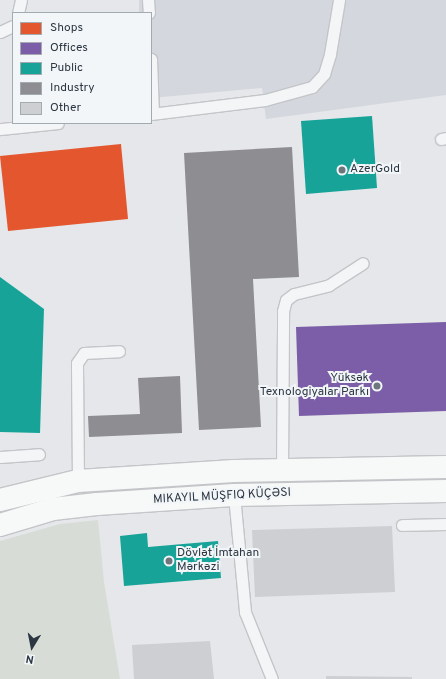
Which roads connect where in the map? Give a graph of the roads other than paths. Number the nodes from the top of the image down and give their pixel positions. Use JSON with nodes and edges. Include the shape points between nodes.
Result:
{"nodes":[{"id":1,"x":21,"y":0,"type":"edge"},
{"id":2,"x":148,"y":0,"type":"edge"},
{"id":3,"x":339,"y":0,"type":"edge"},
{"id":4,"x":18,"y":12,"type":"edge"},
{"id":5,"x":149,"y":12,"type":"edge"},
{"id":6,"x":12,"y":26,"type":"edge"},
{"id":7,"x":0,"y":32,"type":"edge"},
{"id":8,"x":152,"y":114,"type":"edge"},
{"id":9,"x":48,"y":124,"type":"edge"},
{"id":10,"x":0,"y":129,"type":"edge"},
{"id":11,"x":363,"y":264,"type":"dead end"},
{"id":12,"x":119,"y":351,"type":"dead end"},
{"id":13,"x":39,"y":454,"type":"dead end"},
{"id":14,"x":0,"y":456,"type":"edge"},
{"id":15,"x":446,"y":467,"type":"edge"},
{"id":16,"x":282,"y":470,"type":"junction"},
{"id":17,"x":78,"y":481,"type":"junction"},
{"id":18,"x":0,"y":487,"type":"edge"},
{"id":19,"x":446,"y":491,"type":"edge"},
{"id":20,"x":234,"y":495,"type":"junction"},
{"id":21,"x":0,"y":500,"type":"edge"},
{"id":22,"x":446,"y":524,"type":"edge"},
{"id":23,"x":0,"y":525,"type":"edge"},
{"id":24,"x":402,"y":525,"type":"dead end"},
{"id":25,"x":272,"y":679,"type":"edge"}],
"edges":[{"from":1,"to":4,"type":"lane"},
{"from":2,"to":5,"type":"lane"},
{"from":3,"to":8,"type":"lane","via":[[324,74],[312,87],[264,100]]},
{"from":6,"to":7,"type":"lane"},
{"from":9,"to":10,"type":"lane"},
{"from":11,"to":16,"type":"lane","via":[[329,285],[294,294],[286,300],[283,311]]},
{"from":12,"to":17,"type":"lane","via":[[84,353],[77,363]]},
{"from":13,"to":14,"type":"lane"},
{"from":15,"to":16,"type":"main road"},
{"from":16,"to":17,"type":"main road"},
{"from":17,"to":18,"type":"main road"},
{"from":17,"to":21,"type":"main road"},
{"from":19,"to":20,"type":"main road"},
{"from":20,"to":23,"type":"main road","via":[[52,509]]},
{"from":20,"to":25,"type":"lane","via":[[245,612]]},
{"from":22,"to":24,"type":"lane"}]}
